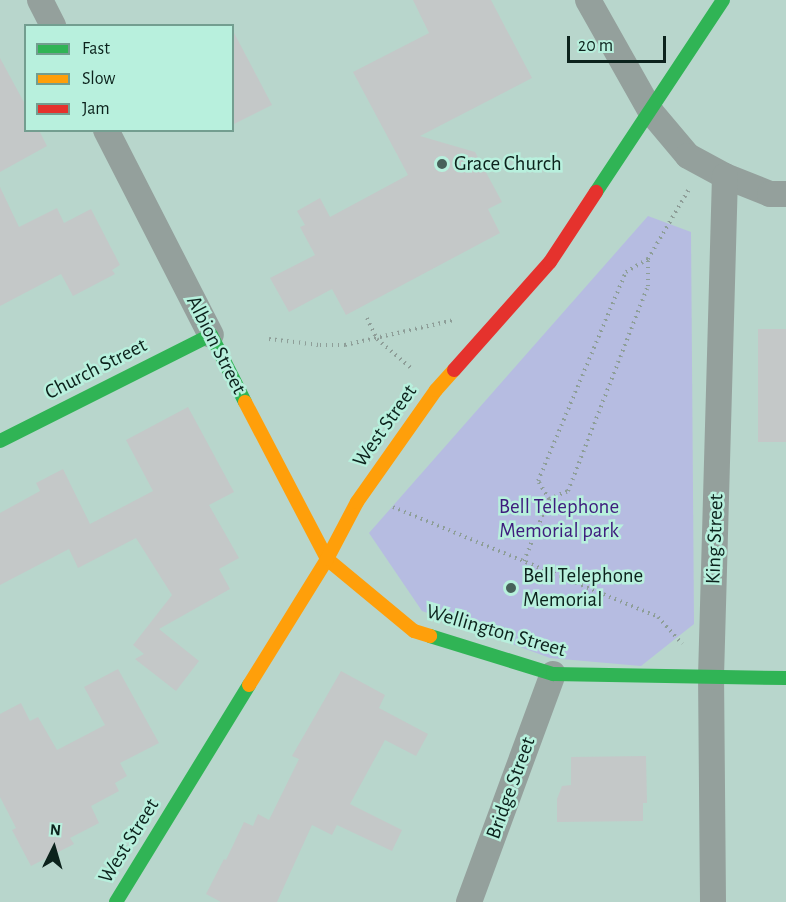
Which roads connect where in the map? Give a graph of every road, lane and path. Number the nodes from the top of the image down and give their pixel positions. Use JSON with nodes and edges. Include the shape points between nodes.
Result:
{"nodes":[{"id":1,"x":40,"y":0,"type":"edge"},
{"id":2,"x":588,"y":0,"type":"edge"},
{"id":3,"x":723,"y":0,"type":"edge"},
{"id":4,"x":52,"y":24,"type":"edge"},
{"id":5,"x":651,"y":112,"type":"junction"},
{"id":6,"x":107,"y":132,"type":"edge"},
{"id":7,"x":714,"y":170,"type":"junction"},
{"id":8,"x":786,"y":194,"type":"edge"},
{"id":9,"x":648,"y":259,"type":"junction"},
{"id":10,"x":464,"y":317,"type":"dead end"},
{"id":11,"x":366,"y":318,"type":"dead end"},
{"id":12,"x":211,"y":335,"type":"junction"},
{"id":13,"x":269,"y":339,"type":"dead end"},
{"id":14,"x":377,"y":339,"type":"junction"},
{"id":15,"x":436,"y":390,"type":"junction"},
{"id":16,"x":0,"y":441,"type":"edge"},
{"id":17,"x":549,"y":499,"type":"junction"},
{"id":18,"x":357,"y":502,"type":"junction"},
{"id":19,"x":327,"y":559,"type":"junction"},
{"id":20,"x":524,"y":561,"type":"junction"},
{"id":21,"x":554,"y":674,"type":"junction"},
{"id":22,"x":711,"y":677,"type":"junction"},
{"id":23,"x":786,"y":678,"type":"edge"},
{"id":24,"x":116,"y":902,"type":"edge"},
{"id":25,"x":470,"y":902,"type":"edge"},
{"id":26,"x":713,"y":902,"type":"edge"}],
"edges":[{"from":1,"to":4,"type":"street"},
{"from":2,"to":5,"type":"street"},
{"from":3,"to":5,"type":"main road","name":"West Street"},
{"from":5,"to":7,"type":"street","via":[[688,156]]},
{"from":5,"to":15,"type":"main road","name":"West Street","via":[[550,262]]},
{"from":6,"to":12,"type":"street","name":"Albion Street"},
{"from":7,"to":8,"type":"street","via":[[770,194]]},
{"from":7,"to":9,"type":"path"},
{"from":7,"to":22,"type":"street","name":"King Street"},
{"from":9,"to":17,"type":"path","via":[[648,286],[568,490]]},
{"from":9,"to":17,"type":"path","via":[[626,272],[538,481]]},
{"from":10,"to":14,"type":"path"},
{"from":11,"to":14,"type":"path"},
{"from":12,"to":16,"type":"main road","name":"Church Street"},
{"from":12,"to":19,"type":"main road","name":"Albion Street"},
{"from":13,"to":14,"type":"path","via":[[320,345]]},
{"from":14,"to":15,"type":"path"},
{"from":15,"to":18,"type":"main road","name":"West Street"},
{"from":17,"to":20,"type":"path"},
{"from":18,"to":19,"type":"main road","name":"West Street"},
{"from":18,"to":20,"type":"path","via":[[391,506]]},
{"from":19,"to":21,"type":"main road","name":"Wellington Street","via":[[414,631]]},
{"from":19,"to":24,"type":"main road","name":"West Street"},
{"from":20,"to":22,"type":"path","via":[[658,617]]},
{"from":21,"to":22,"type":"main road","name":"Wellington Street"},
{"from":21,"to":25,"type":"street","name":"Bridge Street"},
{"from":22,"to":23,"type":"main road","name":"Wellington Street"},
{"from":22,"to":26,"type":"street","name":"King Street"}]}
